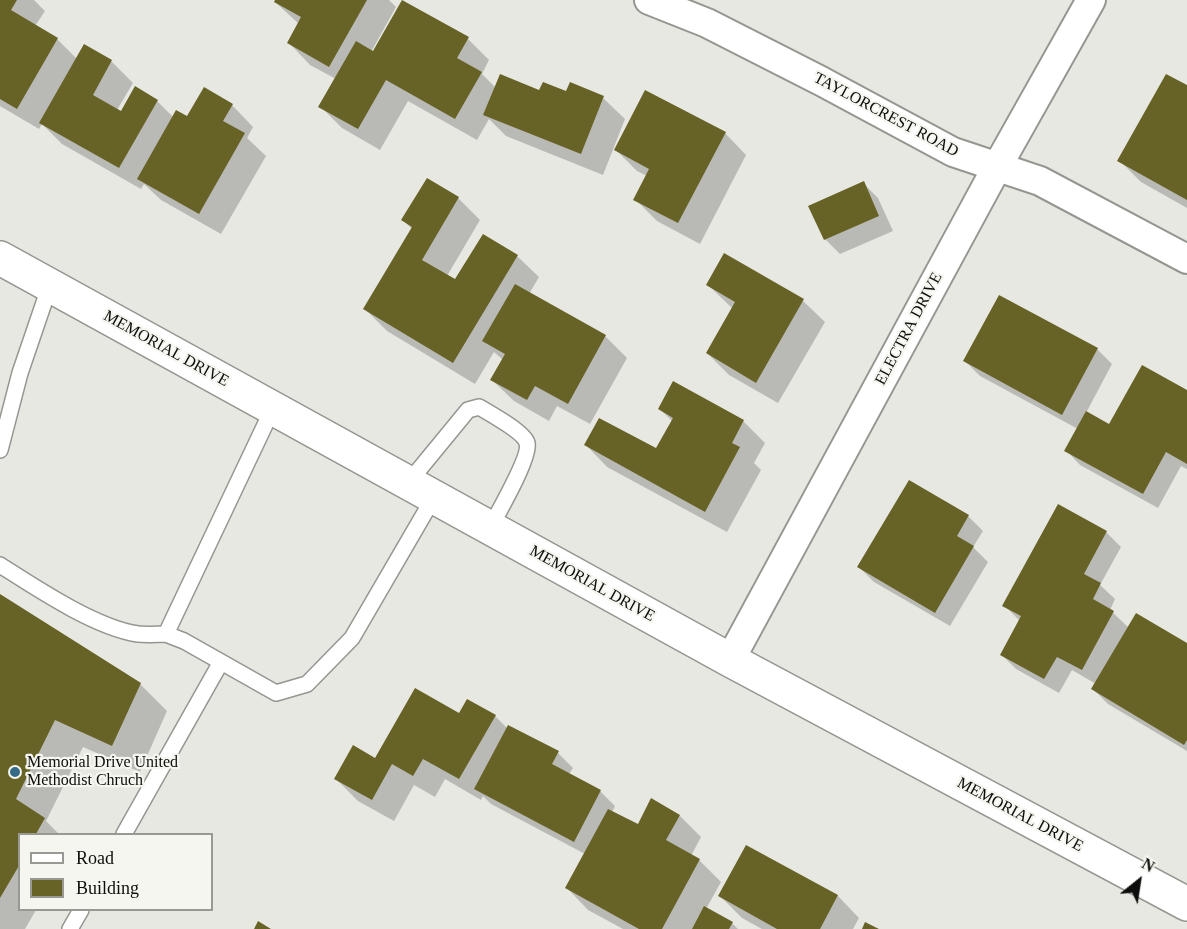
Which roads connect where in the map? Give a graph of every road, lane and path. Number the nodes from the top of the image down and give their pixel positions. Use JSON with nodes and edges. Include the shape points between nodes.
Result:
{"nodes":[{"id":1,"x":649,"y":0,"type":"edge"},
{"id":2,"x":1091,"y":0,"type":"edge"},
{"id":3,"x":997,"y":167,"type":"junction"},
{"id":4,"x":0,"y":258,"type":"edge"},
{"id":5,"x":1187,"y":260,"type":"edge"},
{"id":6,"x":50,"y":285,"type":"junction"},
{"id":7,"x":273,"y":408,"type":"junction"},
{"id":8,"x":0,"y":450,"type":"edge"},
{"id":9,"x":421,"y":490,"type":"junction"},
{"id":10,"x":490,"y":528,"type":"junction"},
{"id":11,"x":0,"y":565,"type":"edge"},
{"id":12,"x":166,"y":634,"type":"junction"},
{"id":13,"x":730,"y":660,"type":"junction"},
{"id":14,"x":221,"y":662,"type":"junction"},
{"id":15,"x":124,"y":833,"type":"edge"},
{"id":16,"x":1187,"y":904,"type":"edge"},
{"id":17,"x":80,"y":911,"type":"edge"},
{"id":18,"x":70,"y":929,"type":"edge"}],
"edges":[{"from":1,"to":3,"type":"street","name":"TAYLORCREST ROAD","via":[[707,23],[954,152]]},
{"from":2,"to":3,"type":"street","name":"ELECTRA DRIVE"},
{"from":3,"to":5,"type":"street","name":"TAYLORCREST ROAD","via":[[1040,181]]},
{"from":3,"to":13,"type":"street","name":"ELECTRA DRIVE"},
{"from":4,"to":6,"type":"main road","name":"MEMORIAL DRIVE"},
{"from":6,"to":7,"type":"main road","name":"MEMORIAL DRIVE"},
{"from":6,"to":8,"type":"lane","via":[[20,373]]},
{"from":7,"to":9,"type":"main road","name":"MEMORIAL DRIVE"},
{"from":7,"to":12,"type":"lane"},
{"from":9,"to":10,"type":"main road","name":"MEMORIAL DRIVE"},
{"from":9,"to":10,"type":"lane","via":[[468,410],[479,407],[528,444],[526,458]]},
{"from":9,"to":14,"type":"lane","via":[[352,638],[307,684],[276,693]]},
{"from":10,"to":13,"type":"main road","name":"MEMORIAL DRIVE"},
{"from":11,"to":12,"type":"lane","via":[[106,625],[137,634]]},
{"from":12,"to":14,"type":"lane"},
{"from":13,"to":16,"type":"main road","name":"MEMORIAL DRIVE"},
{"from":14,"to":15,"type":"lane"},
{"from":17,"to":18,"type":"lane"}]}
